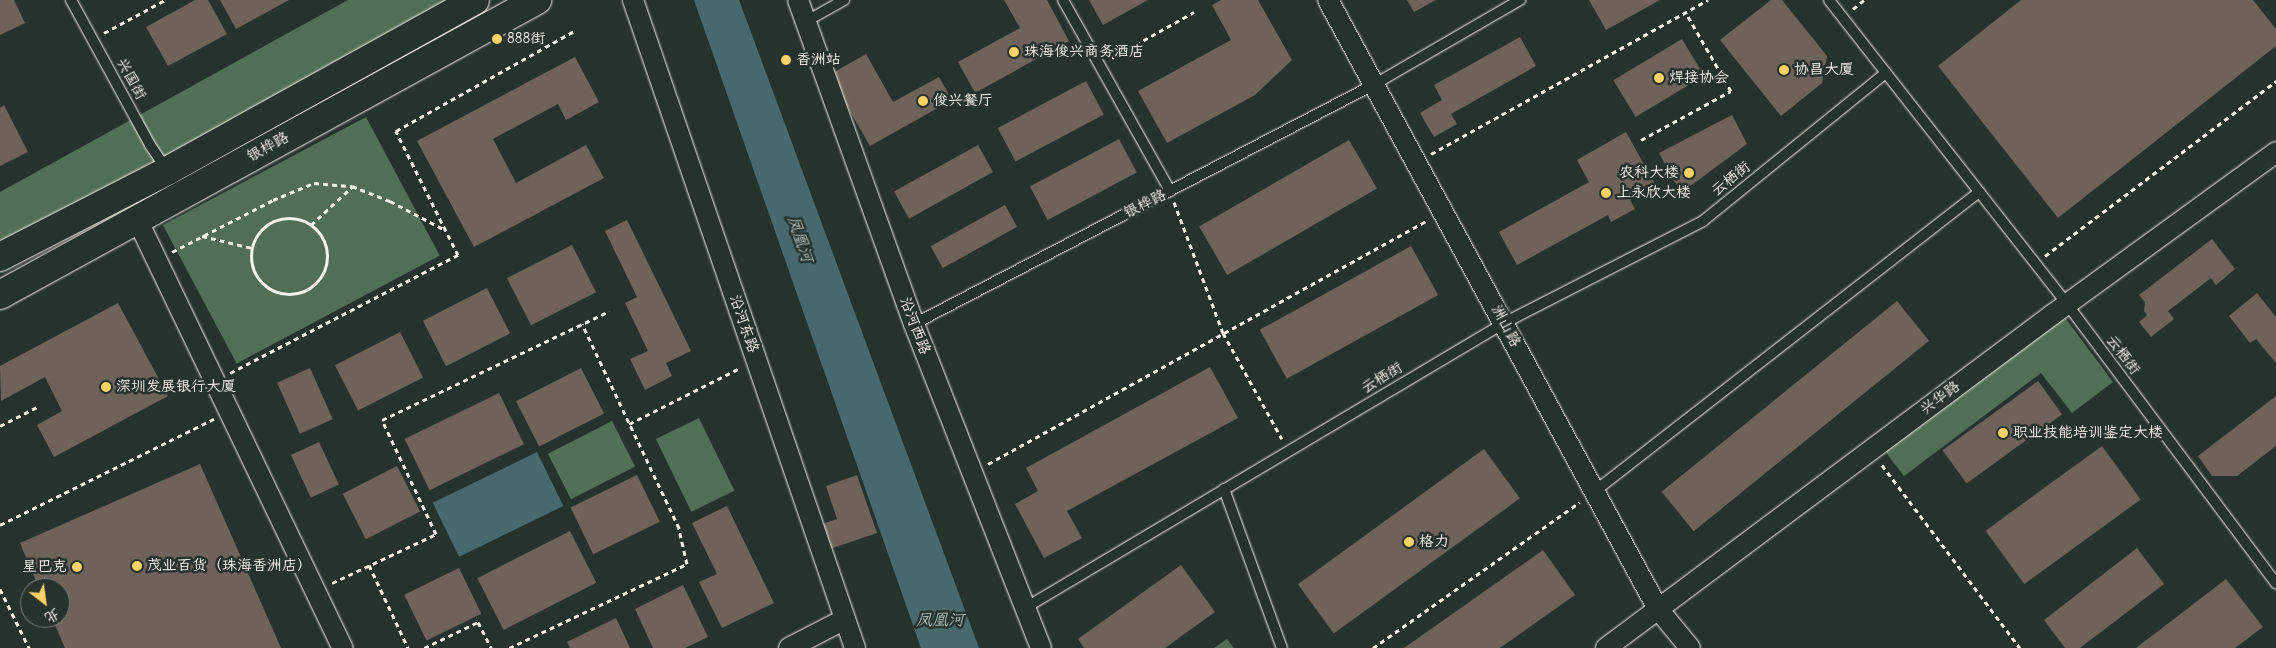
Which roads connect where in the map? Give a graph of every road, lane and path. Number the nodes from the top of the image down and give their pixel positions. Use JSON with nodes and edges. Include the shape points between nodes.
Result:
{"nodes":[{"id":1,"x":71,"y":0,"type":"edge"},
{"id":2,"x":165,"y":0,"type":"edge"},
{"id":3,"x":475,"y":0,"type":"edge"},
{"id":4,"x":537,"y":0,"type":"edge"},
{"id":5,"x":634,"y":0,"type":"edge"},
{"id":6,"x":798,"y":0,"type":"edge"},
{"id":7,"x":844,"y":0,"type":"edge"},
{"id":8,"x":1063,"y":0,"type":"edge"},
{"id":9,"x":1328,"y":0,"type":"edge"},
{"id":10,"x":1520,"y":0,"type":"edge"},
{"id":11,"x":1708,"y":0,"type":"edge"},
{"id":12,"x":1829,"y":0,"type":"edge"},
{"id":13,"x":1194,"y":12,"type":"dead end"},
{"id":14,"x":1686,"y":13,"type":"junction"},
{"id":15,"x":805,"y":22,"type":"junction"},
{"id":16,"x":574,"y":31,"type":"dead end"},
{"id":17,"x":92,"y":40,"type":"junction"},
{"id":18,"x":1100,"y":65,"type":"junction"},
{"id":19,"x":1886,"y":73,"type":"junction"},
{"id":20,"x":2276,"y":81,"type":"edge"},
{"id":21,"x":1375,"y":84,"type":"junction"},
{"id":22,"x":1641,"y":140,"type":"dead end"},
{"id":23,"x":2276,"y":152,"type":"edge"},
{"id":24,"x":1417,"y":162,"type":"junction"},
{"id":25,"x":167,"y":171,"type":"junction"},
{"id":26,"x":352,"y":186,"type":"junction"},
{"id":27,"x":1170,"y":191,"type":"junction"},
{"id":28,"x":1980,"y":192,"type":"junction"},
{"id":29,"x":1444,"y":211,"type":"junction"},
{"id":30,"x":137,"y":219,"type":"junction"},
{"id":31,"x":312,"y":225,"type":"junction"},
{"id":32,"x":445,"y":230,"type":"junction"},
{"id":33,"x":202,"y":236,"type":"junction"},
{"id":34,"x":252,"y":248,"type":"junction"},
{"id":35,"x":0,"y":257,"type":"edge"},
{"id":36,"x":157,"y":260,"type":"junction"},
{"id":37,"x":2035,"y":263,"type":"junction"},
{"id":38,"x":0,"y":295,"type":"edge"},
{"id":39,"x":2067,"y":304,"type":"junction"},
{"id":40,"x":609,"y":312,"type":"dead end"},
{"id":41,"x":1504,"y":323,"type":"junction"},
{"id":42,"x":582,"y":324,"type":"junction"},
{"id":43,"x":914,"y":324,"type":"junction"},
{"id":44,"x":1223,"y":333,"type":"junction"},
{"id":45,"x":756,"y":360,"type":"junction"},
{"id":46,"x":215,"y":381,"type":"junction"},
{"id":47,"x":37,"y":407,"type":"dead end"},
{"id":48,"x":230,"y":411,"type":"junction"},
{"id":49,"x":630,"y":424,"type":"junction"},
{"id":50,"x":0,"y":426,"type":"edge"},
{"id":51,"x":1871,"y":450,"type":"junction"},
{"id":52,"x":1288,"y":451,"type":"junction"},
{"id":53,"x":972,"y":472,"type":"junction"},
{"id":54,"x":1224,"y":489,"type":"junction"},
{"id":55,"x":1595,"y":491,"type":"junction"},
{"id":56,"x":0,"y":525,"type":"edge"},
{"id":57,"x":369,"y":565,"type":"junction"},
{"id":58,"x":2276,"y":583,"type":"edge"},
{"id":59,"x":0,"y":590,"type":"edge"},
{"id":60,"x":316,"y":591,"type":"junction"},
{"id":61,"x":1025,"y":608,"type":"junction"},
{"id":62,"x":1658,"y":609,"type":"junction"},
{"id":63,"x":845,"y":619,"type":"junction"},
{"id":64,"x":29,"y":648,"type":"edge"},
{"id":65,"x":343,"y":648,"type":"edge"},
{"id":66,"x":408,"y":648,"type":"edge"},
{"id":67,"x":424,"y":648,"type":"edge"},
{"id":68,"x":491,"y":648,"type":"edge"},
{"id":69,"x":509,"y":648,"type":"edge"},
{"id":70,"x":789,"y":648,"type":"edge"},
{"id":71,"x":855,"y":648,"type":"edge"},
{"id":72,"x":1041,"y":648,"type":"edge"},
{"id":73,"x":1282,"y":648,"type":"edge"},
{"id":74,"x":1373,"y":648,"type":"edge"},
{"id":75,"x":1606,"y":648,"type":"edge"},
{"id":76,"x":1690,"y":648,"type":"edge"},
{"id":77,"x":2020,"y":648,"type":"edge"}],
"edges":[{"from":1,"to":17,"type":"lane","name":"兴国街"},
{"from":2,"to":17,"type":"path"},
{"from":3,"to":25,"type":"main road","name":"银桦路"},
{"from":4,"to":30,"type":"main road","name":"银桦路"},
{"from":5,"to":45,"type":"street","name":"沿河东路"},
{"from":6,"to":15,"type":"street","name":"沿河西路"},
{"from":7,"to":15,"type":"lane"},
{"from":8,"to":18,"type":"lane"},
{"from":9,"to":21,"type":"street","name":"洲山路"},
{"from":10,"to":21,"type":"lane","name":"银桦路"},
{"from":11,"to":14,"type":"path"},
{"from":12,"to":19,"type":"lane"},
{"from":13,"to":18,"type":"path"},
{"from":14,"to":22,"type":"path","via":[[1731,91]]},
{"from":14,"to":24,"type":"path"},
{"from":15,"to":43,"type":"street","name":"沿河西路"},
{"from":16,"to":32,"type":"path","via":[[396,131]]},
{"from":17,"to":25,"type":"lane","name":"兴国街"},
{"from":18,"to":27,"type":"lane"},
{"from":19,"to":28,"type":"lane","name":"云栖街"},
{"from":19,"to":41,"type":"lane","name":"云栖街","via":[[1703,221]]},
{"from":20,"to":37,"type":"path"},
{"from":21,"to":24,"type":"street","name":"洲山路"},
{"from":21,"to":27,"type":"lane","name":"银桦路"},
{"from":23,"to":39,"type":"street","name":"兴华路"},
{"from":24,"to":29,"type":"street","name":"洲山路"},
{"from":25,"to":35,"type":"main road","name":"银桦路"},
{"from":26,"to":31,"type":"path"},
{"from":26,"to":32,"type":"path","via":[[390,200]]},
{"from":26,"to":33,"type":"path","via":[[314,183]]},
{"from":27,"to":43,"type":"lane","name":"银桦路"},
{"from":27,"to":44,"type":"path"},
{"from":28,"to":37,"type":"lane","name":"云栖街"},
{"from":28,"to":55,"type":"lane"},
{"from":29,"to":41,"type":"street","name":"洲山路"},
{"from":29,"to":44,"type":"path"},
{"from":30,"to":36,"type":"street"},
{"from":30,"to":38,"type":"main road","name":"银桦路"},
{"from":31,"to":34,"type":"path","via":[[288,218],[275,220],[256,236]]},
{"from":31,"to":34,"type":"path","via":[[320,234],[326,258],[323,271],[307,289],[295,293],[271,290],[254,272]]},
{"from":32,"to":46,"type":"path","via":[[458,255]]},
{"from":33,"to":34,"type":"path"},
{"from":33,"to":36,"type":"path"},
{"from":36,"to":46,"type":"street"},
{"from":37,"to":39,"type":"lane","name":"云栖街"},
{"from":39,"to":51,"type":"street","name":"兴华路"},
{"from":39,"to":58,"type":"lane","name":"云栖街"},
{"from":40,"to":42,"type":"path"},
{"from":41,"to":52,"type":"lane","name":"云栖街"},
{"from":41,"to":55,"type":"street","name":"洲山路"},
{"from":42,"to":49,"type":"path"},
{"from":42,"to":57,"type":"path","via":[[382,420],[436,534]]},
{"from":43,"to":53,"type":"street","name":"沿河西路"},
{"from":44,"to":52,"type":"path"},
{"from":44,"to":53,"type":"path"},
{"from":45,"to":49,"type":"path"},
{"from":45,"to":63,"type":"street","name":"沿河东路"},
{"from":46,"to":48,"type":"street"},
{"from":47,"to":50,"type":"path"},
{"from":48,"to":56,"type":"path"},
{"from":48,"to":60,"type":"street"},
{"from":49,"to":69,"type":"path","via":[[679,528],[686,564]]},
{"from":51,"to":62,"type":"street","name":"兴华路"},
{"from":51,"to":77,"type":"path"},
{"from":52,"to":54,"type":"lane","name":"云栖街"},
{"from":53,"to":61,"type":"street","name":"沿河西路"},
{"from":54,"to":61,"type":"lane","name":"云栖街"},
{"from":54,"to":73,"type":"lane"},
{"from":55,"to":62,"type":"street","name":"洲山路"},
{"from":55,"to":74,"type":"path"},
{"from":57,"to":60,"type":"path"},
{"from":57,"to":66,"type":"path"},
{"from":59,"to":64,"type":"path"},
{"from":60,"to":65,"type":"street"},
{"from":61,"to":72,"type":"street","name":"沿河西路"},
{"from":62,"to":75,"type":"street","name":"兴华路"},
{"from":62,"to":76,"type":"street","name":"洲山路"},
{"from":63,"to":70,"type":"street"},
{"from":63,"to":71,"type":"street","name":"沿河东路"},
{"from":67,"to":68,"type":"path","via":[[478,622]]}]}
